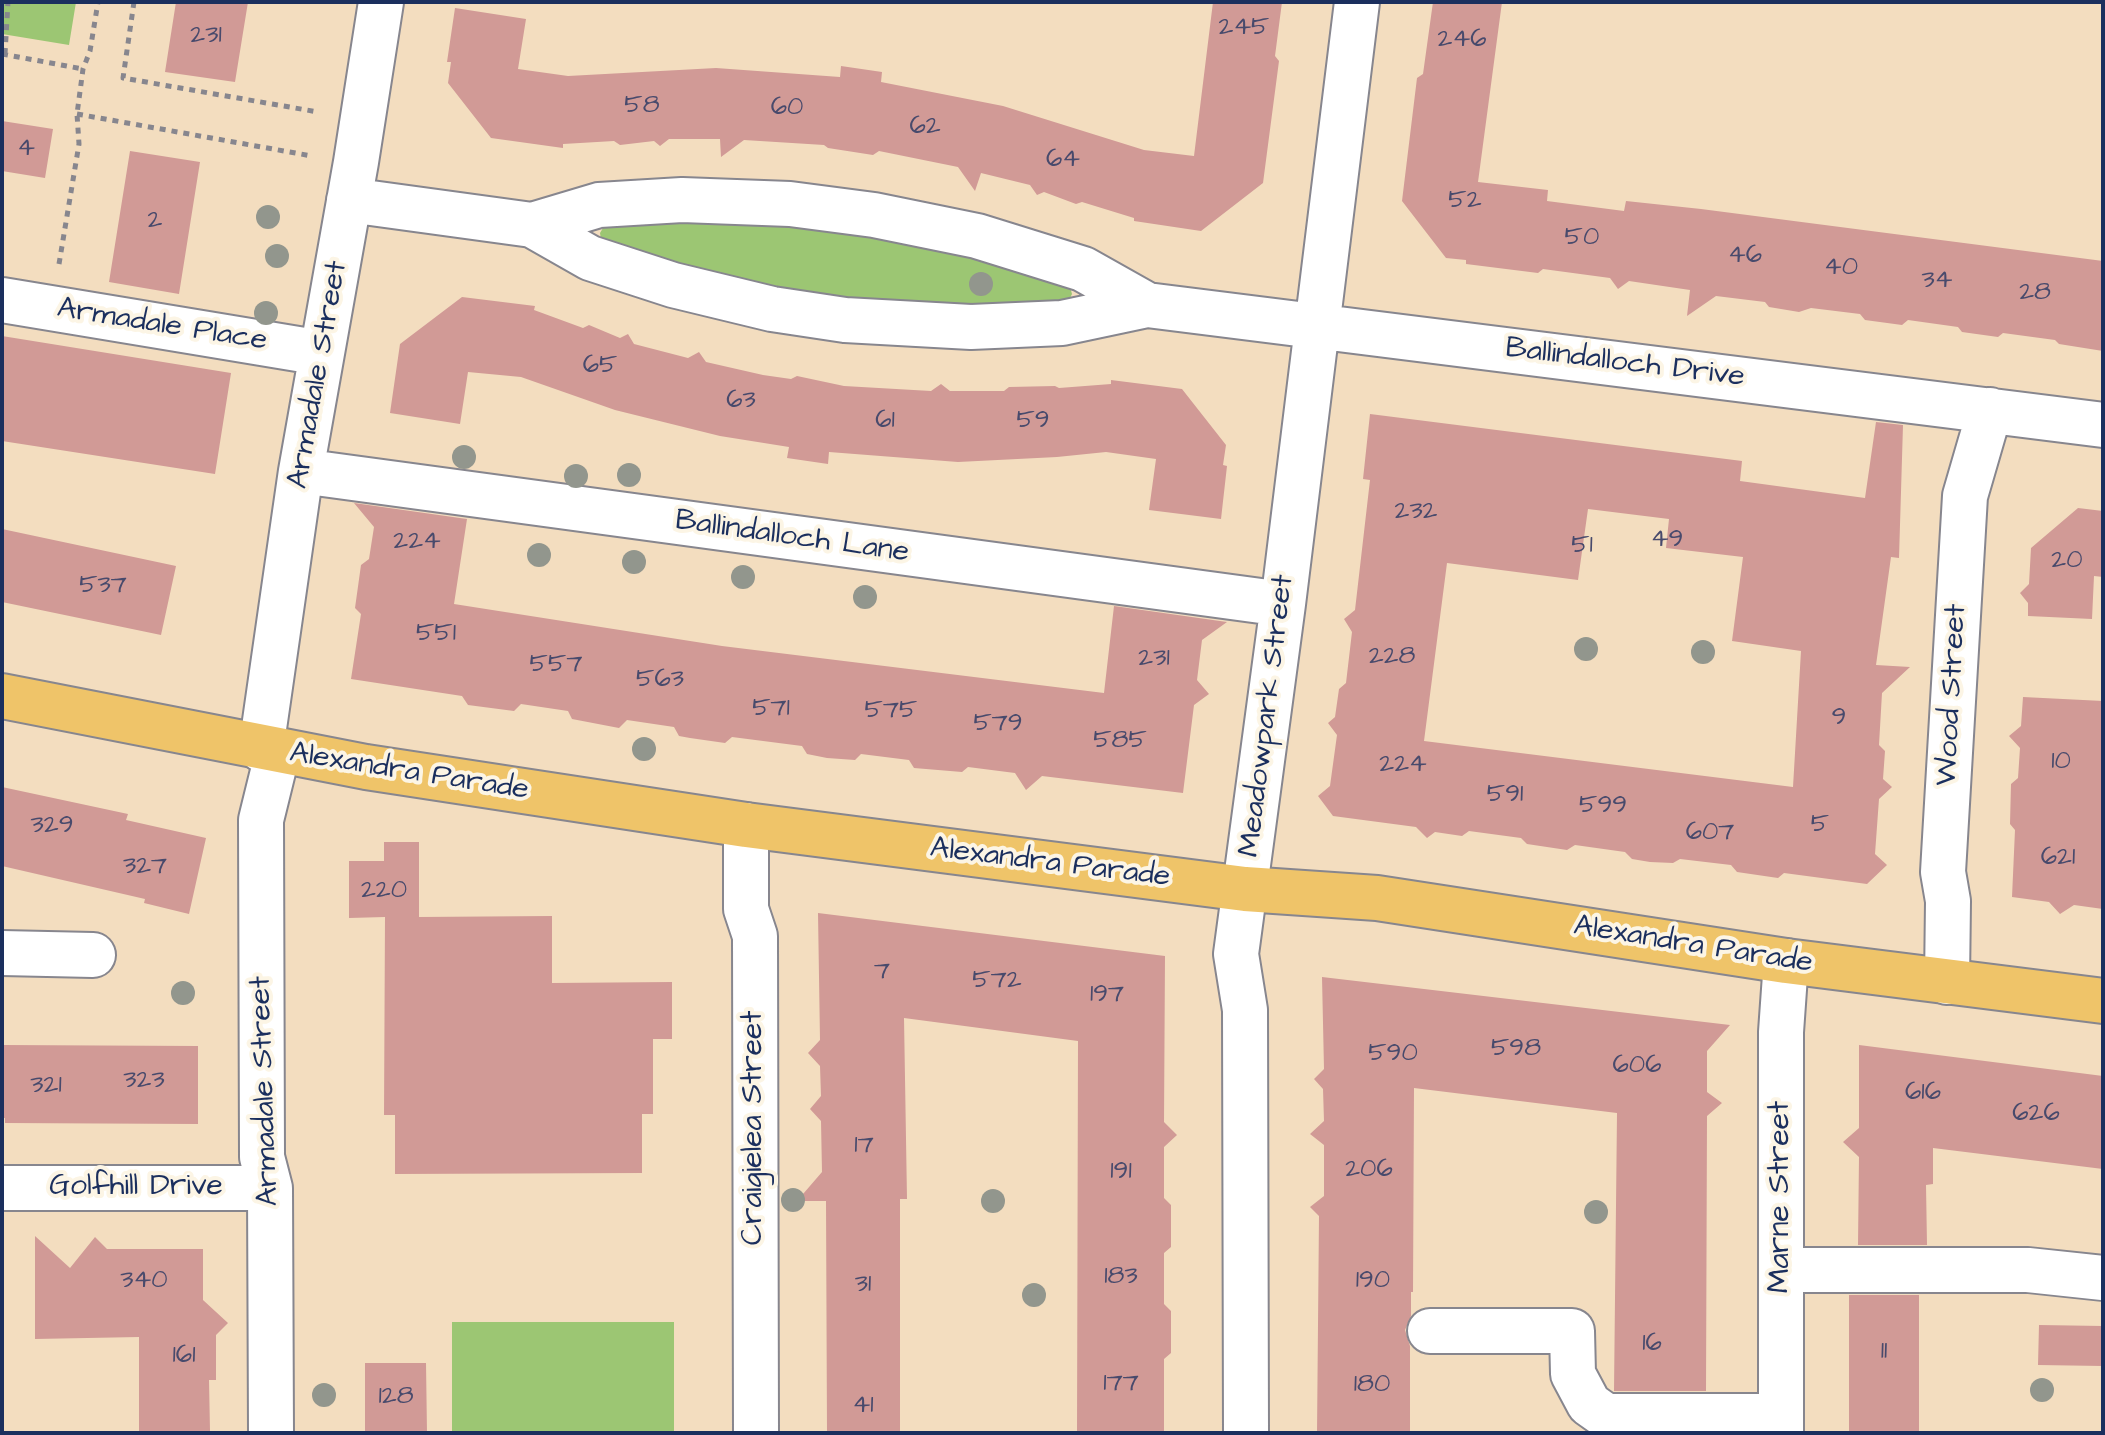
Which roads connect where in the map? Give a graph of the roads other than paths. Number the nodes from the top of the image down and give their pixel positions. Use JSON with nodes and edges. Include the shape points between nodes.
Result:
{"nodes":[{"id":1,"x":381,"y":2,"type":"edge"},
{"id":2,"x":1357,"y":2,"type":"edge"},
{"id":3,"x":353,"y":181,"type":"junction"},
{"id":4,"x":532,"y":225,"type":"junction"},
{"id":5,"x":2,"y":300,"type":"edge"},
{"id":6,"x":1147,"y":305,"type":"junction"},
{"id":7,"x":1316,"y":325,"type":"junction"},
{"id":8,"x":322,"y":353,"type":"junction"},
{"id":9,"x":1990,"y":410,"type":"junction"},
{"id":10,"x":2103,"y":425,"type":"edge"},
{"id":11,"x":301,"y":471,"type":"junction"},
{"id":12,"x":1283,"y":604,"type":"junction"},
{"id":13,"x":2,"y":696,"type":"edge"},
{"id":14,"x":269,"y":750,"type":"junction"},
{"id":15,"x":746,"y":825,"type":"junction"},
{"id":16,"x":1245,"y":889,"type":"junction"},
{"id":17,"x":2,"y":953,"type":"edge"},
{"id":18,"x":93,"y":955,"type":"dead end"},
{"id":19,"x":1786,"y":961,"type":"junction"},
{"id":20,"x":1947,"y":982,"type":"junction"},
{"id":21,"x":2103,"y":1001,"type":"edge"},
{"id":22,"x":2,"y":1188,"type":"edge"},
{"id":23,"x":270,"y":1188,"type":"junction"},
{"id":24,"x":1782,"y":1270,"type":"junction"},
{"id":25,"x":2103,"y":1278,"type":"edge"},
{"id":26,"x":1430,"y":1331,"type":"dead end"},
{"id":27,"x":1781,"y":1424,"type":"edge"},
{"id":28,"x":271,"y":1433,"type":"edge"},
{"id":29,"x":756,"y":1433,"type":"edge"},
{"id":30,"x":1246,"y":1433,"type":"edge"}],
"edges":[{"from":1,"to":3,"type":"street","name":"Armadale Street"},
{"from":2,"to":7,"type":"street","name":"Meadowpark Street"},
{"from":3,"to":4,"type":"street","name":"Ballindalloch Drive"},
{"from":3,"to":8,"type":"street","name":"Armadale Street"},
{"from":4,"to":6,"type":"street","name":"Ballindalloch Drive","via":[[590,258],[673,285],[845,320],[971,327],[1062,323]]},
{"from":4,"to":6,"type":"street","name":"Ballindalloch Drive","via":[[599,205],[682,200],[790,204],[977,236],[1083,269]]},
{"from":5,"to":8,"type":"street","name":"Armadale Place"},
{"from":6,"to":7,"type":"street","name":"Ballindalloch Drive"},
{"from":7,"to":9,"type":"street","name":"Ballindalloch Drive"},
{"from":7,"to":12,"type":"street","name":"Meadowpark Street"},
{"from":8,"to":11,"type":"street","name":"Armadale Street"},
{"from":9,"to":10,"type":"street","name":"Ballindalloch Drive"},
{"from":9,"to":20,"type":"street","name":"Wood Street","via":[[1965,496],[1943,872]]},
{"from":11,"to":12,"type":"street","name":"Ballindalloch Lane"},
{"from":11,"to":14,"type":"street","name":"Armadale Street"},
{"from":12,"to":16,"type":"street","name":"Meadowpark Street"},
{"from":13,"to":14,"type":"main road","name":"Alexandra Parade"},
{"from":14,"to":15,"type":"main road","name":"Alexandra Parade"},
{"from":14,"to":23,"type":"street","name":"Armadale Street","via":[[261,820],[262,1157]]},
{"from":15,"to":16,"type":"main road","name":"Alexandra Parade"},
{"from":15,"to":29,"type":"street","name":"Craigielea Street","via":[[746,909],[755,936]]},
{"from":16,"to":19,"type":"main road","name":"Alexandra Parade","via":[[1377,898]]},
{"from":16,"to":30,"type":"street","name":"Meadowpark Street","via":[[1236,954],[1245,1010]]},
{"from":17,"to":18,"type":"street"},
{"from":19,"to":20,"type":"main road","name":"Alexandra Parade"},
{"from":19,"to":24,"type":"street","name":"Marne Street","via":[[1781,1032]]},
{"from":20,"to":21,"type":"main road","name":"Alexandra Parade"},
{"from":22,"to":23,"type":"street","name":"Golfhill Drive"},
{"from":23,"to":28,"type":"street","name":"Armadale Street"},
{"from":24,"to":25,"type":"street","via":[[2028,1270]]},
{"from":24,"to":27,"type":"street","name":"Marne Street"},
{"from":26,"to":27,"type":"street","via":[[1572,1331],[1573,1374],[1589,1404],[1606,1416]]}]}
